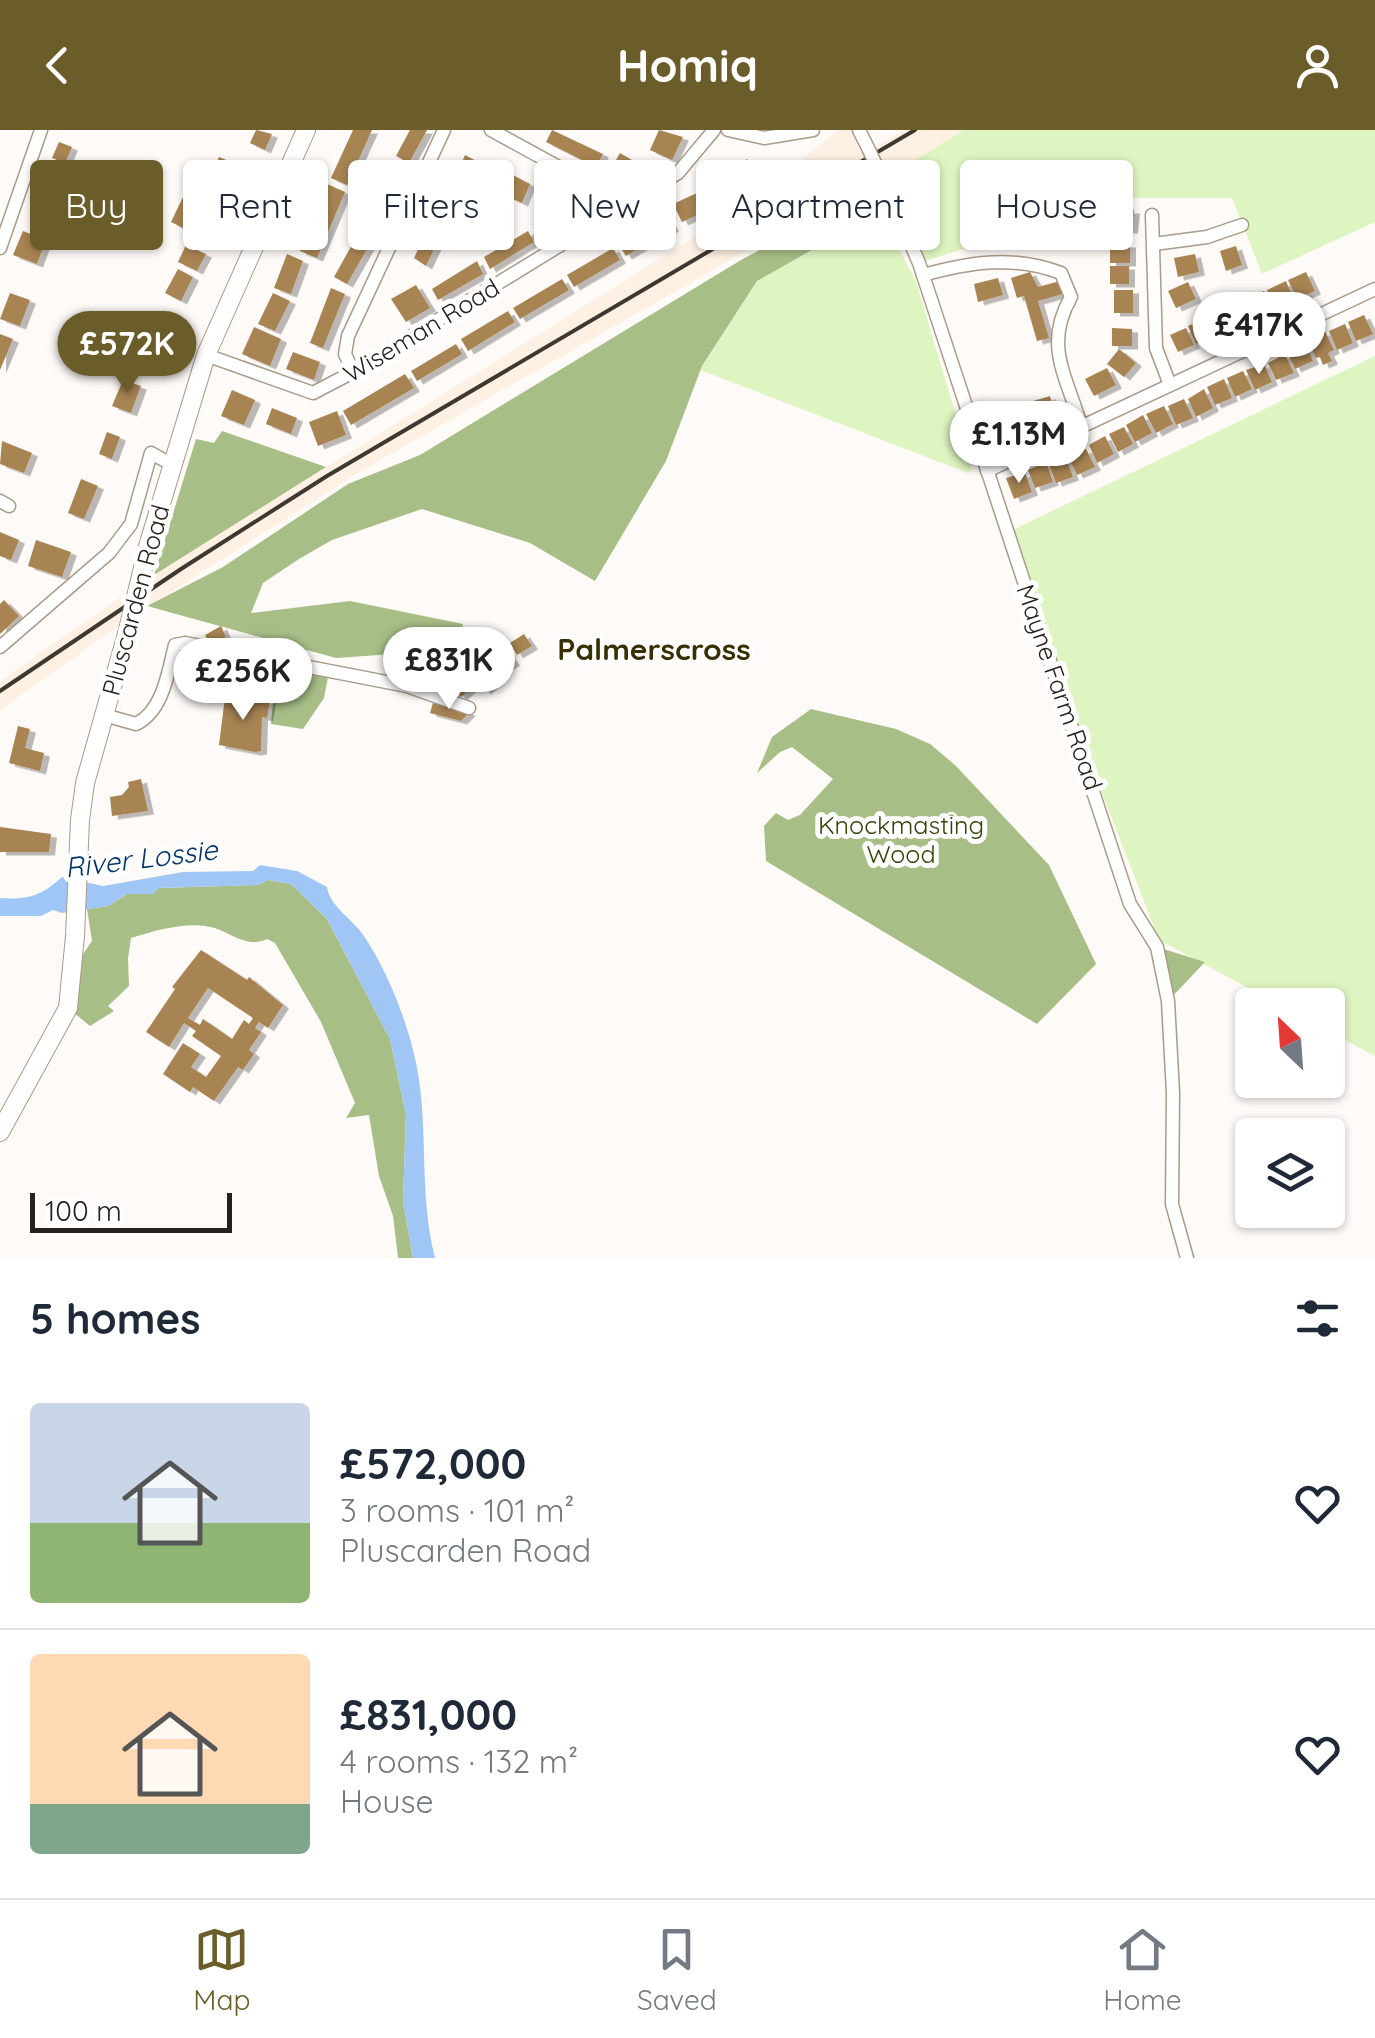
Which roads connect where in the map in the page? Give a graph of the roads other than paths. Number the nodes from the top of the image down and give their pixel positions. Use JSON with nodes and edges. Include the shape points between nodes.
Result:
{"nodes":[{"id":1,"x":41,"y":130,"type":"edge"},
{"id":2,"x":306,"y":130,"type":"edge"},
{"id":3,"x":444,"y":130,"type":"edge"},
{"id":4,"x":491,"y":130,"type":"edge"},
{"id":5,"x":714,"y":130,"type":"edge"},
{"id":6,"x":728,"y":130,"type":"edge"},
{"id":7,"x":813,"y":130,"type":"edge"},
{"id":8,"x":860,"y":130,"type":"edge"},
{"id":9,"x":546,"y":160,"type":"edge"},
{"id":10,"x":676,"y":175,"type":"edge"},
{"id":11,"x":1152,"y":215,"type":"dead end"},
{"id":12,"x":1242,"y":226,"type":"dead end"},
{"id":13,"x":1154,"y":244,"type":"junction"},
{"id":14,"x":0,"y":248,"type":"edge"},
{"id":15,"x":554,"y":250,"type":"edge"},
{"id":16,"x":923,"y":276,"type":"junction"},
{"id":17,"x":1375,"y":289,"type":"edge"},
{"id":18,"x":206,"y":355,"type":"junction"},
{"id":19,"x":353,"y":372,"type":"junction"},
{"id":20,"x":1170,"y":384,"type":"junction"},
{"id":21,"x":1081,"y":426,"type":"junction"},
{"id":22,"x":171,"y":464,"type":"junction"},
{"id":23,"x":987,"y":470,"type":"junction"},
{"id":24,"x":475,"y":646,"type":"dead end"},
{"id":25,"x":0,"y":648,"type":"edge"},
{"id":26,"x":407,"y":686,"type":"junction"},
{"id":27,"x":469,"y":708,"type":"dead end"},
{"id":28,"x":104,"y":716,"type":"junction"},
{"id":29,"x":0,"y":1132,"type":"edge"},
{"id":30,"x":1187,"y":1258,"type":"edge"}],
"edges":[{"from":1,"to":14,"type":"street"},
{"from":2,"to":18,"type":"main road","name":"Pluscarden Road"},
{"from":3,"to":19,"type":"street","via":[[348,336]]},
{"from":4,"to":9,"type":"street"},
{"from":5,"to":10,"type":"street","name":"Wiseman Road"},
{"from":6,"to":7,"type":"street","via":[[764,138]]},
{"from":8,"to":16,"type":"street","name":"Mayne Farm Road","bridge":true},
{"from":11,"to":13,"type":"street"},
{"from":12,"to":13,"type":"street"},
{"from":13,"to":20,"type":"street","via":[[1156,348]]},
{"from":15,"to":19,"type":"street","name":"Wiseman Road"},
{"from":16,"to":21,"type":"street","via":[[1001,262],[1034,262],[1061,272],[1071,297],[1060,315],[1056,350]]},
{"from":16,"to":23,"type":"street","name":"Mayne Farm Road"},
{"from":17,"to":20,"type":"street"},
{"from":18,"to":19,"type":"street","name":"Wiseman Road","via":[[312,393]]},
{"from":18,"to":22,"type":"main road","name":"Pluscarden Road"},
{"from":20,"to":21,"type":"street"},
{"from":21,"to":23,"type":"street"},
{"from":22,"to":25,"type":"street","via":[[151,454],[131,524],[110,552]]},
{"from":22,"to":28,"type":"main road","name":"Pluscarden Road","bridge":true},
{"from":23,"to":30,"type":"street","name":"Mayne Farm Road","via":[[1130,904],[1157,947],[1168,1001],[1172,1204]]},
{"from":24,"to":26,"type":"street","via":[[438,682]]},
{"from":26,"to":27,"type":"street"},
{"from":26,"to":28,"type":"street","via":[[184,644],[175,645],[150,717],[136,724]]},
{"from":28,"to":29,"type":"main road","name":"Pluscarden Road","via":[[85,783],[68,1008]]}]}
